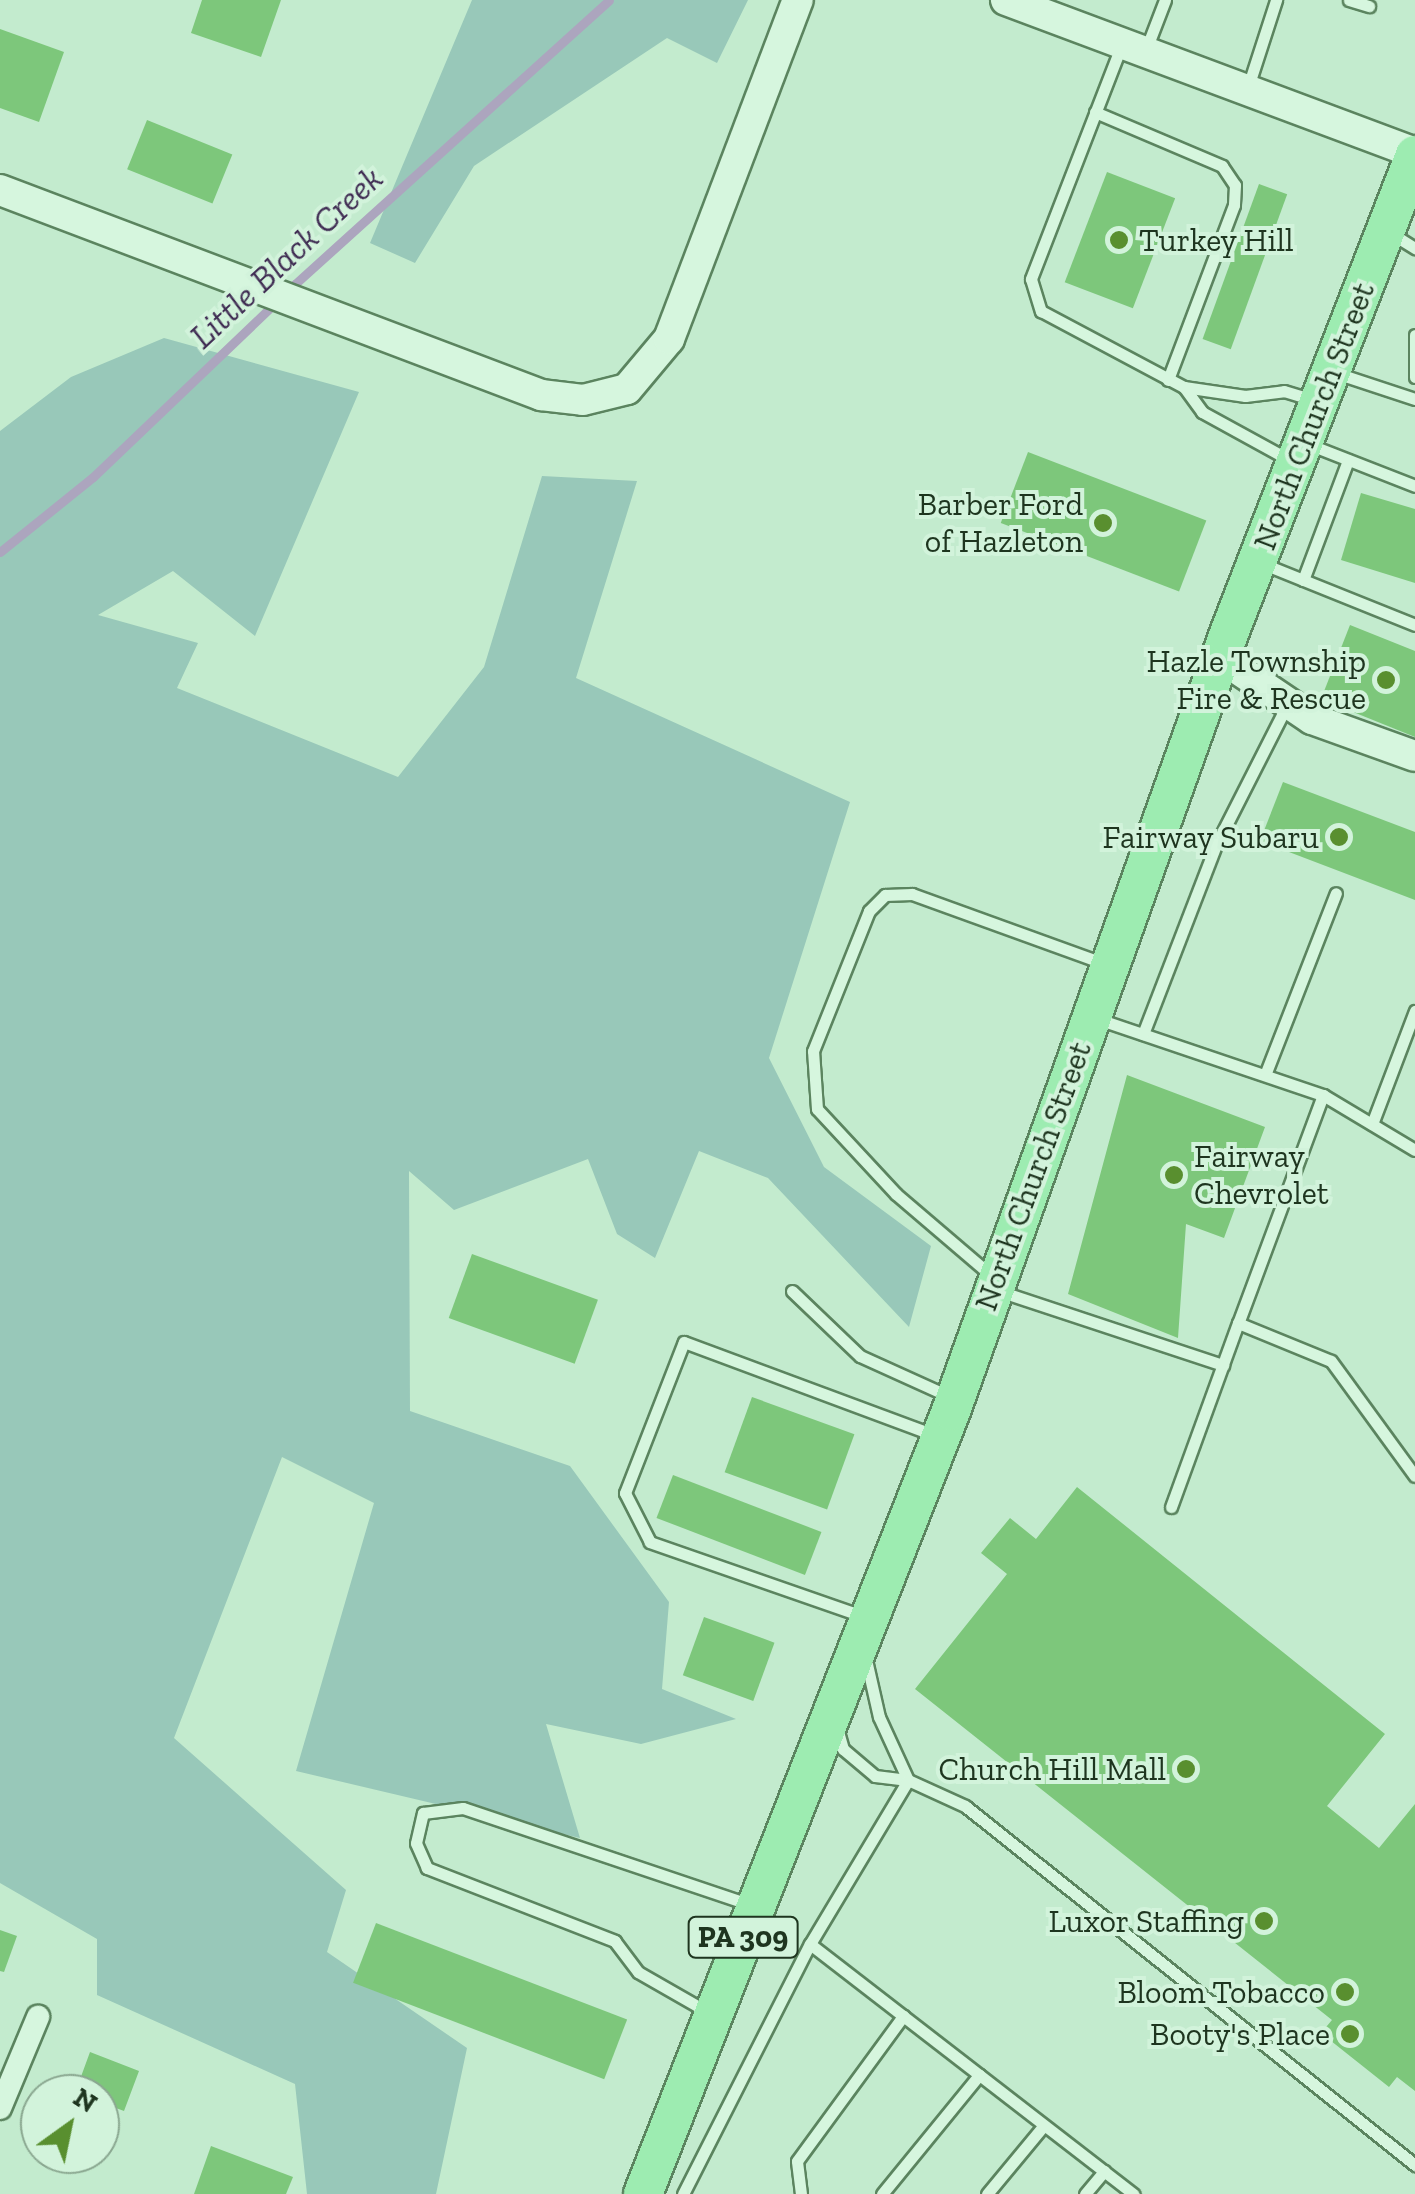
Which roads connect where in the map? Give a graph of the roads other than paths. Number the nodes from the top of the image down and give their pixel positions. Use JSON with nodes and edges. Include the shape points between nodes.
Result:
{"nodes":[{"id":1,"x":798,"y":0,"type":"edge"},
{"id":2,"x":1006,"y":0,"type":"edge"},
{"id":3,"x":1166,"y":0,"type":"edge"},
{"id":4,"x":1276,"y":0,"type":"edge"},
{"id":5,"x":1350,"y":0,"type":"edge"},
{"id":6,"x":1369,"y":6,"type":"dead end"},
{"id":7,"x":1134,"y":48,"type":"junction"},
{"id":8,"x":1247,"y":90,"type":"junction"},
{"id":9,"x":1095,"y":112,"type":"junction"},
{"id":10,"x":1415,"y":154,"type":"edge"},
{"id":11,"x":0,"y":190,"type":"edge"},
{"id":12,"x":1401,"y":239,"type":"edge"},
{"id":13,"x":1415,"y":335,"type":"edge"},
{"id":14,"x":1415,"y":377,"type":"edge"},
{"id":15,"x":1168,"y":380,"type":"junction"},
{"id":16,"x":1184,"y":387,"type":"junction"},
{"id":17,"x":1326,"y":387,"type":"junction"},
{"id":18,"x":1415,"y":399,"type":"edge"},
{"id":19,"x":1300,"y":452,"type":"junction"},
{"id":20,"x":1348,"y":460,"type":"junction"},
{"id":21,"x":1415,"y":486,"type":"edge"},
{"id":22,"x":1257,"y":562,"type":"junction"},
{"id":23,"x":1304,"y":580,"type":"junction"},
{"id":24,"x":1415,"y":625,"type":"edge"},
{"id":25,"x":1220,"y":657,"type":"junction"},
{"id":26,"x":1287,"y":704,"type":"junction"},
{"id":27,"x":1415,"y":756,"type":"edge"},
{"id":28,"x":1336,"y":893,"type":"dead end"},
{"id":29,"x":1109,"y":965,"type":"junction"},
{"id":30,"x":1415,"y":1011,"type":"edge"},
{"id":31,"x":1090,"y":1017,"type":"junction"},
{"id":32,"x":1143,"y":1034,"type":"junction"},
{"id":33,"x":1264,"y":1076,"type":"junction"},
{"id":34,"x":1323,"y":1095,"type":"junction"},
{"id":35,"x":1372,"y":1124,"type":"junction"},
{"id":36,"x":1415,"y":1150,"type":"edge"},
{"id":37,"x":994,"y":1284,"type":"junction"},
{"id":38,"x":792,"y":1291,"type":"dead end"},
{"id":39,"x":1238,"y":1323,"type":"junction"},
{"id":40,"x":1223,"y":1366,"type":"junction"},
{"id":41,"x":948,"y":1416,"type":"junction"},
{"id":42,"x":1415,"y":1476,"type":"edge"},
{"id":43,"x":1171,"y":1506,"type":"dead end"},
{"id":44,"x":873,"y":1608,"type":"junction"},
{"id":45,"x":832,"y":1710,"type":"junction"},
{"id":46,"x":908,"y":1780,"type":"junction"},
{"id":47,"x":755,"y":1906,"type":"junction"},
{"id":48,"x":810,"y":1944,"type":"junction"},
{"id":49,"x":713,"y":2015,"type":"junction"},
{"id":50,"x":903,"y":2016,"type":"junction"},
{"id":51,"x":38,"y":2017,"type":"dead end"},
{"id":52,"x":979,"y":2075,"type":"junction"},
{"id":53,"x":0,"y":2108,"type":"edge"},
{"id":54,"x":1044,"y":2125,"type":"junction"},
{"id":55,"x":1415,"y":2165,"type":"edge"},
{"id":56,"x":1104,"y":2171,"type":"junction"},
{"id":57,"x":643,"y":2194,"type":"edge"},
{"id":58,"x":682,"y":2194,"type":"edge"},
{"id":59,"x":800,"y":2194,"type":"edge"},
{"id":60,"x":882,"y":2194,"type":"edge"},
{"id":61,"x":987,"y":2194,"type":"edge"},
{"id":62,"x":1085,"y":2194,"type":"edge"},
{"id":63,"x":1134,"y":2194,"type":"edge"}],
"edges":[{"from":1,"to":11,"type":"street","via":[[669,339],[627,389],[583,400],[541,394]]},
{"from":2,"to":7,"type":"street"},
{"from":3,"to":7,"type":"lane"},
{"from":4,"to":8,"type":"lane"},
{"from":5,"to":6,"type":"lane"},
{"from":7,"to":8,"type":"street"},
{"from":7,"to":9,"type":"lane"},
{"from":8,"to":10,"type":"street"},
{"from":9,"to":15,"type":"lane","via":[[1031,280],[1041,312]]},
{"from":9,"to":15,"type":"lane","via":[[1222,166],[1236,186]]},
{"from":10,"to":12,"type":"main road","name":"North Church Street","number":"PA 309"},
{"from":12,"to":17,"type":"main road","name":"North Church Street","number":"PA 309"},
{"from":13,"to":14,"type":"lane"},
{"from":15,"to":16,"type":"lane"},
{"from":16,"to":17,"type":"lane","via":[[1244,396]]},
{"from":16,"to":19,"type":"lane","via":[[1202,412],[1234,424],[1268,453]]},
{"from":17,"to":18,"type":"lane"},
{"from":17,"to":19,"type":"main road","name":"North Church Street","number":"PA 309"},
{"from":19,"to":20,"type":"lane"},
{"from":19,"to":22,"type":"main road","name":"North Church Street","number":"PA 309"},
{"from":20,"to":21,"type":"lane"},
{"from":20,"to":23,"type":"lane"},
{"from":22,"to":23,"type":"lane"},
{"from":22,"to":25,"type":"main road","name":"North Church Street","number":"PA 309"},
{"from":23,"to":24,"type":"lane"},
{"from":25,"to":26,"type":"street"},
{"from":25,"to":29,"type":"main road","name":"North Church Street","number":"PA 309"},
{"from":26,"to":27,"type":"street"},
{"from":26,"to":32,"type":"lane","via":[[1223,827]]},
{"from":28,"to":33,"type":"lane"},
{"from":29,"to":31,"type":"main road","name":"North Church Street","number":"PA 309"},
{"from":29,"to":37,"type":"lane","via":[[912,894],[885,895],[869,911],[812,1051],[817,1109]]},
{"from":30,"to":35,"type":"lane"},
{"from":31,"to":32,"type":"lane"},
{"from":31,"to":37,"type":"main road","name":"North Church Street","number":"PA 309"},
{"from":32,"to":33,"type":"lane"},
{"from":33,"to":34,"type":"lane"},
{"from":34,"to":35,"type":"lane"},
{"from":34,"to":39,"type":"lane"},
{"from":35,"to":36,"type":"lane"},
{"from":37,"to":40,"type":"lane"},
{"from":37,"to":41,"type":"main road","name":"North Church Street","number":"PA 309"},
{"from":38,"to":41,"type":"lane","via":[[860,1356]]},
{"from":39,"to":40,"type":"lane"},
{"from":39,"to":42,"type":"lane","via":[[1332,1360]]},
{"from":40,"to":43,"type":"lane"},
{"from":41,"to":44,"type":"main road","name":"North Church Street","number":"PA 309"},
{"from":41,"to":44,"type":"lane","via":[[684,1342],[625,1494],[650,1542]]},
{"from":44,"to":45,"type":"main road","name":"North Church Street","number":"PA 309"},
{"from":44,"to":46,"type":"lane","via":[[866,1674]]},
{"from":45,"to":46,"type":"lane","via":[[843,1748],[874,1776]]},
{"from":45,"to":47,"type":"main road","name":"North Church Street","number":"PA 309"},
{"from":46,"to":48,"type":"lane"},
{"from":46,"to":55,"type":"lane","via":[[965,1806]]},
{"from":47,"to":49,"type":"main road","name":"North Church Street","number":"PA 309"},
{"from":47,"to":49,"type":"lane","via":[[463,1808],[423,1813],[416,1843],[428,1868],[614,1941],[638,1972]]},
{"from":48,"to":50,"type":"lane"},
{"from":48,"to":58,"type":"lane"},
{"from":49,"to":57,"type":"main road","name":"North Church Street","number":"PA 309"},
{"from":50,"to":52,"type":"lane"},
{"from":50,"to":59,"type":"lane","via":[[797,2161]]},
{"from":51,"to":53,"type":"street"},
{"from":52,"to":54,"type":"lane"},
{"from":52,"to":60,"type":"lane"},
{"from":54,"to":56,"type":"lane"},
{"from":54,"to":61,"type":"lane"},
{"from":56,"to":62,"type":"lane"},
{"from":56,"to":63,"type":"lane"}]}
